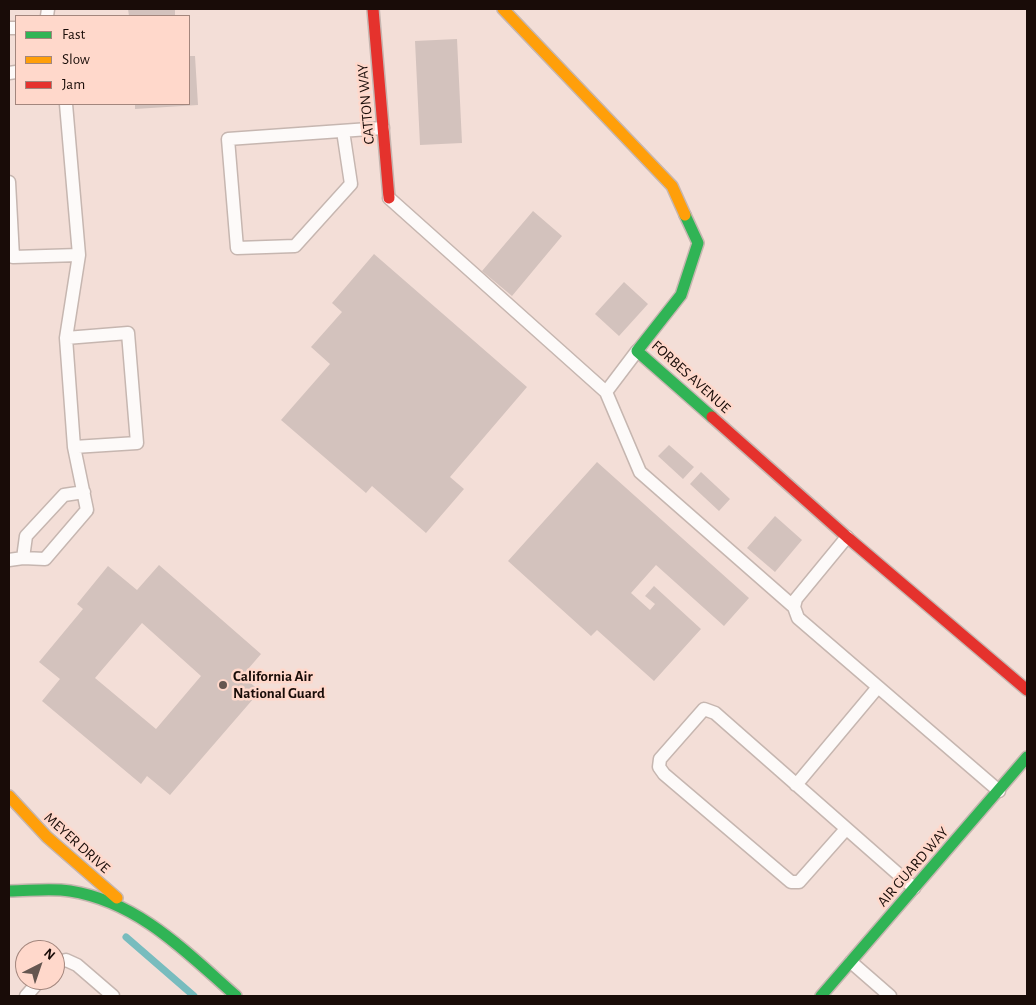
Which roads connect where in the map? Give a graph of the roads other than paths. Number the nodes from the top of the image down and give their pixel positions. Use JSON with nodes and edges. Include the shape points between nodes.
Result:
{"nodes":[{"id":1,"x":373,"y":9,"type":"edge"},
{"id":2,"x":503,"y":9,"type":"edge"},
{"id":3,"x":66,"y":105,"type":"edge"},
{"id":4,"x":383,"y":128,"type":"junction"},
{"id":5,"x":343,"y":131,"type":"junction"},
{"id":6,"x":9,"y":182,"type":"edge"},
{"id":7,"x":389,"y":198,"type":"joint"},
{"id":8,"x":79,"y":255,"type":"junction"},
{"id":9,"x":66,"y":338,"type":"junction"},
{"id":10,"x":638,"y":351,"type":"junction"},
{"id":11,"x":606,"y":392,"type":"junction"},
{"id":12,"x":74,"y":447,"type":"junction"},
{"id":13,"x":84,"y":492,"type":"junction"},
{"id":14,"x":848,"y":537,"type":"junction"},
{"id":15,"x":23,"y":558,"type":"junction"},
{"id":16,"x":9,"y":560,"type":"edge"},
{"id":17,"x":794,"y":607,"type":"junction"},
{"id":18,"x":878,"y":686,"type":"junction"},
{"id":19,"x":1027,"y":690,"type":"edge"},
{"id":20,"x":1027,"y":757,"type":"edge"},
{"id":21,"x":796,"y":785,"type":"junction"},
{"id":22,"x":999,"y":791,"type":"junction"},
{"id":23,"x":9,"y":796,"type":"edge"},
{"id":24,"x":846,"y":829,"type":"junction"},
{"id":25,"x":914,"y":888,"type":"junction"},
{"id":26,"x":9,"y":890,"type":"edge"},
{"id":27,"x":130,"y":909,"type":"junction"},
{"id":28,"x":65,"y":960,"type":"edge"},
{"id":29,"x":850,"y":962,"type":"junction"},
{"id":30,"x":113,"y":996,"type":"edge"},
{"id":31,"x":236,"y":996,"type":"edge"},
{"id":32,"x":821,"y":996,"type":"edge"},
{"id":33,"x":890,"y":996,"type":"edge"}],
"edges":[{"from":1,"to":4,"type":"street","name":"CATTON WAY"},
{"from":2,"to":10,"type":"street","name":"FORBES AVENUE","via":[[672,186],[698,244],[681,295]]},
{"from":3,"to":8,"type":"lane"},
{"from":4,"to":5,"type":"lane"},
{"from":4,"to":7,"type":"street","name":"CATTON WAY"},
{"from":5,"to":5,"type":"lane","via":[[228,139],[237,248],[295,246],[351,184]]},
{"from":6,"to":8,"type":"lane","via":[[13,257]]},
{"from":7,"to":11,"type":"lane"},
{"from":8,"to":9,"type":"lane"},
{"from":9,"to":12,"type":"lane"},
{"from":9,"to":12,"type":"lane","via":[[128,333],[137,443]]},
{"from":10,"to":11,"type":"lane"},
{"from":10,"to":14,"type":"street","name":"FORBES AVENUE"},
{"from":11,"to":17,"type":"lane","via":[[640,472]]},
{"from":12,"to":13,"type":"lane"},
{"from":13,"to":15,"type":"lane","via":[[64,495],[26,536]]},
{"from":13,"to":15,"type":"lane","via":[[87,510],[45,559]]},
{"from":14,"to":17,"type":"lane","via":[[796,598]]},
{"from":14,"to":19,"type":"street","name":"FORBES AVENUE"},
{"from":15,"to":16,"type":"lane"},
{"from":17,"to":18,"type":"lane","via":[[798,618]]},
{"from":18,"to":21,"type":"lane"},
{"from":18,"to":22,"type":"lane"},
{"from":20,"to":22,"type":"street","name":"AIR GUARD WAY"},
{"from":21,"to":24,"type":"lane"},
{"from":21,"to":24,"type":"lane","via":[[715,713],[704,709],[660,759],[659,767],[664,774],[790,882],[799,882]]},
{"from":22,"to":25,"type":"street","name":"AIR GUARD WAY"},
{"from":23,"to":27,"type":"street","name":"MEYER DRIVE","via":[[60,851]]},
{"from":24,"to":25,"type":"lane"},
{"from":25,"to":29,"type":"street","name":"AIR GUARD WAY"},
{"from":26,"to":27,"type":"street","name":"MEYER DRIVE","via":[[70,891],[105,898]]},
{"from":27,"to":31,"type":"street","name":"MEYER DRIVE","via":[[152,923]]},
{"from":28,"to":30,"type":"lane","via":[[77,965]]},
{"from":29,"to":32,"type":"street","name":"AIR GUARD WAY"},
{"from":29,"to":33,"type":"lane"}]}
